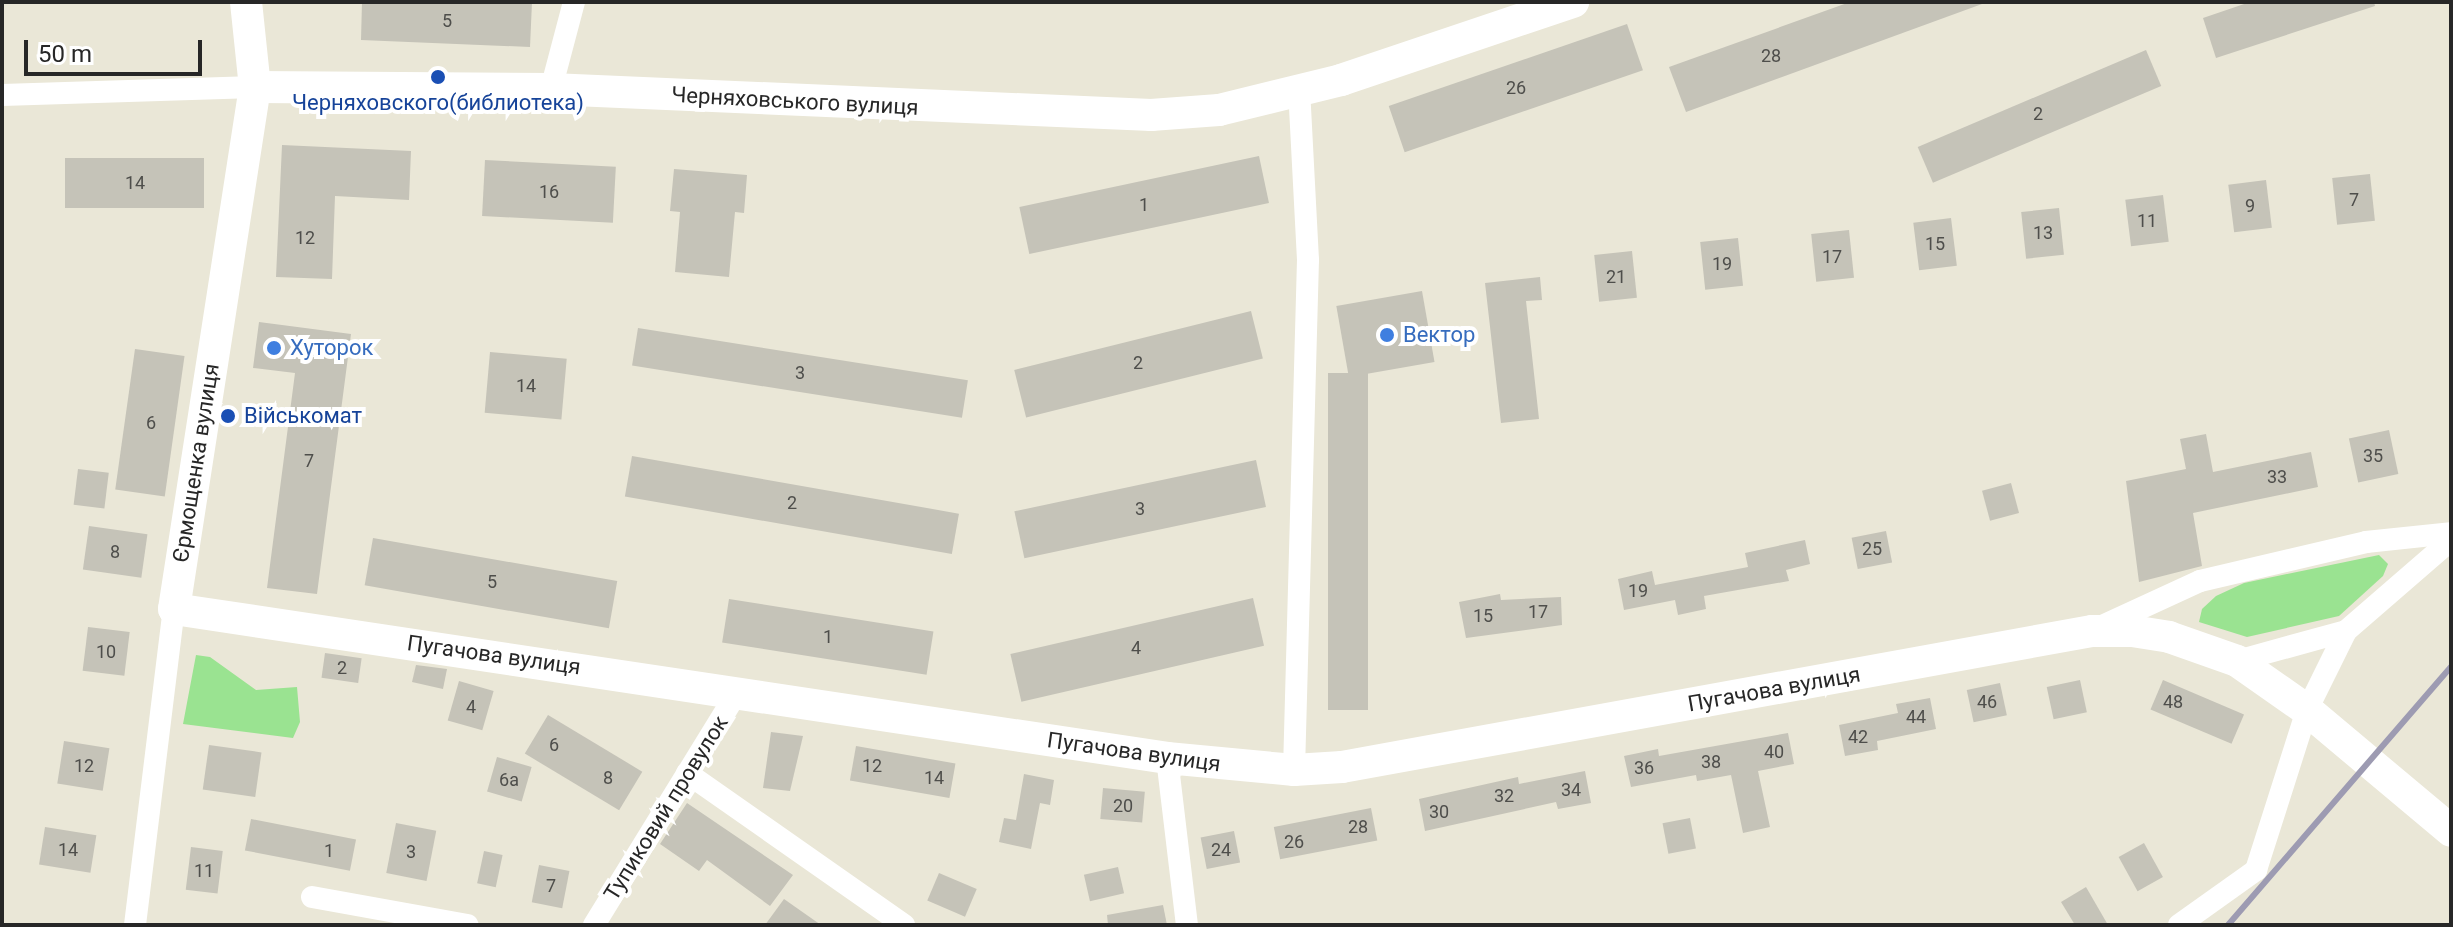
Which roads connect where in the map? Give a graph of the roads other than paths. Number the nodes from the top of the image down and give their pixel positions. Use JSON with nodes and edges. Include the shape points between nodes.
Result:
{"nodes":[{"id":1,"x":246,"y":2,"type":"edge"},
{"id":2,"x":574,"y":2,"type":"edge"},
{"id":3,"x":1573,"y":2,"type":"edge"},
{"id":4,"x":255,"y":87,"type":"junction"},
{"id":5,"x":551,"y":89,"type":"junction"},
{"id":6,"x":1299,"y":91,"type":"junction"},
{"id":7,"x":2,"y":95,"type":"edge"},
{"id":8,"x":2451,"y":533,"type":"edge"},
{"id":9,"x":2451,"y":540,"type":"edge"},
{"id":10,"x":174,"y":609,"type":"junction"},
{"id":11,"x":2092,"y":631,"type":"junction"},
{"id":12,"x":2346,"y":631,"type":"junction"},
{"id":13,"x":2237,"y":661,"type":"junction"},
{"id":14,"x":738,"y":691,"type":"junction"},
{"id":15,"x":2307,"y":710,"type":"junction"},
{"id":16,"x":1167,"y":758,"type":"junction"},
{"id":17,"x":1294,"y":770,"type":"junction"},
{"id":18,"x":687,"y":773,"type":"junction"},
{"id":19,"x":2451,"y":831,"type":"edge"},
{"id":20,"x":312,"y":897,"type":"dead end"},
{"id":21,"x":135,"y":925,"type":"edge"},
{"id":22,"x":467,"y":925,"type":"edge"},
{"id":23,"x":594,"y":925,"type":"edge"},
{"id":24,"x":904,"y":925,"type":"edge"},
{"id":25,"x":1187,"y":925,"type":"edge"},
{"id":26,"x":2179,"y":925,"type":"edge"}],
"edges":[{"from":1,"to":4,"type":"street","name":"Єрмощенка вулиця"},
{"from":2,"to":5,"type":"street"},
{"from":3,"to":6,"type":"street","name":"Черняховського вулиця"},
{"from":4,"to":5,"type":"street","name":"Черняховського вулиця"},
{"from":4,"to":7,"type":"street","name":"Черняховського вулиця"},
{"from":4,"to":10,"type":"street","name":"Єрмощенка вулиця"},
{"from":5,"to":6,"type":"street","name":"Черняховського вулиця","via":[[1151,115],[1219,110]]},
{"from":6,"to":17,"type":"street","via":[[1308,260]]},
{"from":8,"to":11,"type":"street","name":"Пугачова вулиця","via":[[2366,542],[2200,581]]},
{"from":9,"to":12,"type":"street"},
{"from":10,"to":14,"type":"street","name":"Пугачова вулиця"},
{"from":10,"to":21,"type":"street","name":"Єрмощенка вулиця"},
{"from":11,"to":13,"type":"street","name":"Пугачова вулиця","via":[[2169,637]]},
{"from":11,"to":17,"type":"street","name":"Пугачова вулиця","via":[[1342,767]]},
{"from":12,"to":13,"type":"street"},
{"from":12,"to":15,"type":"street"},
{"from":13,"to":15,"type":"street","name":"Пугачова вулиця"},
{"from":14,"to":16,"type":"street","name":"Пугачова вулиця"},
{"from":14,"to":18,"type":"street","name":"Тупиковий провулок"},
{"from":15,"to":19,"type":"street","name":"Пугачова вулиця"},
{"from":15,"to":26,"type":"street","via":[[2256,870]]},
{"from":16,"to":17,"type":"street","name":"Пугачова вулиця"},
{"from":16,"to":25,"type":"street"},
{"from":18,"to":23,"type":"street","name":"Тупиковий провулок"},
{"from":18,"to":24,"type":"street"},
{"from":20,"to":22,"type":"street"}]}
